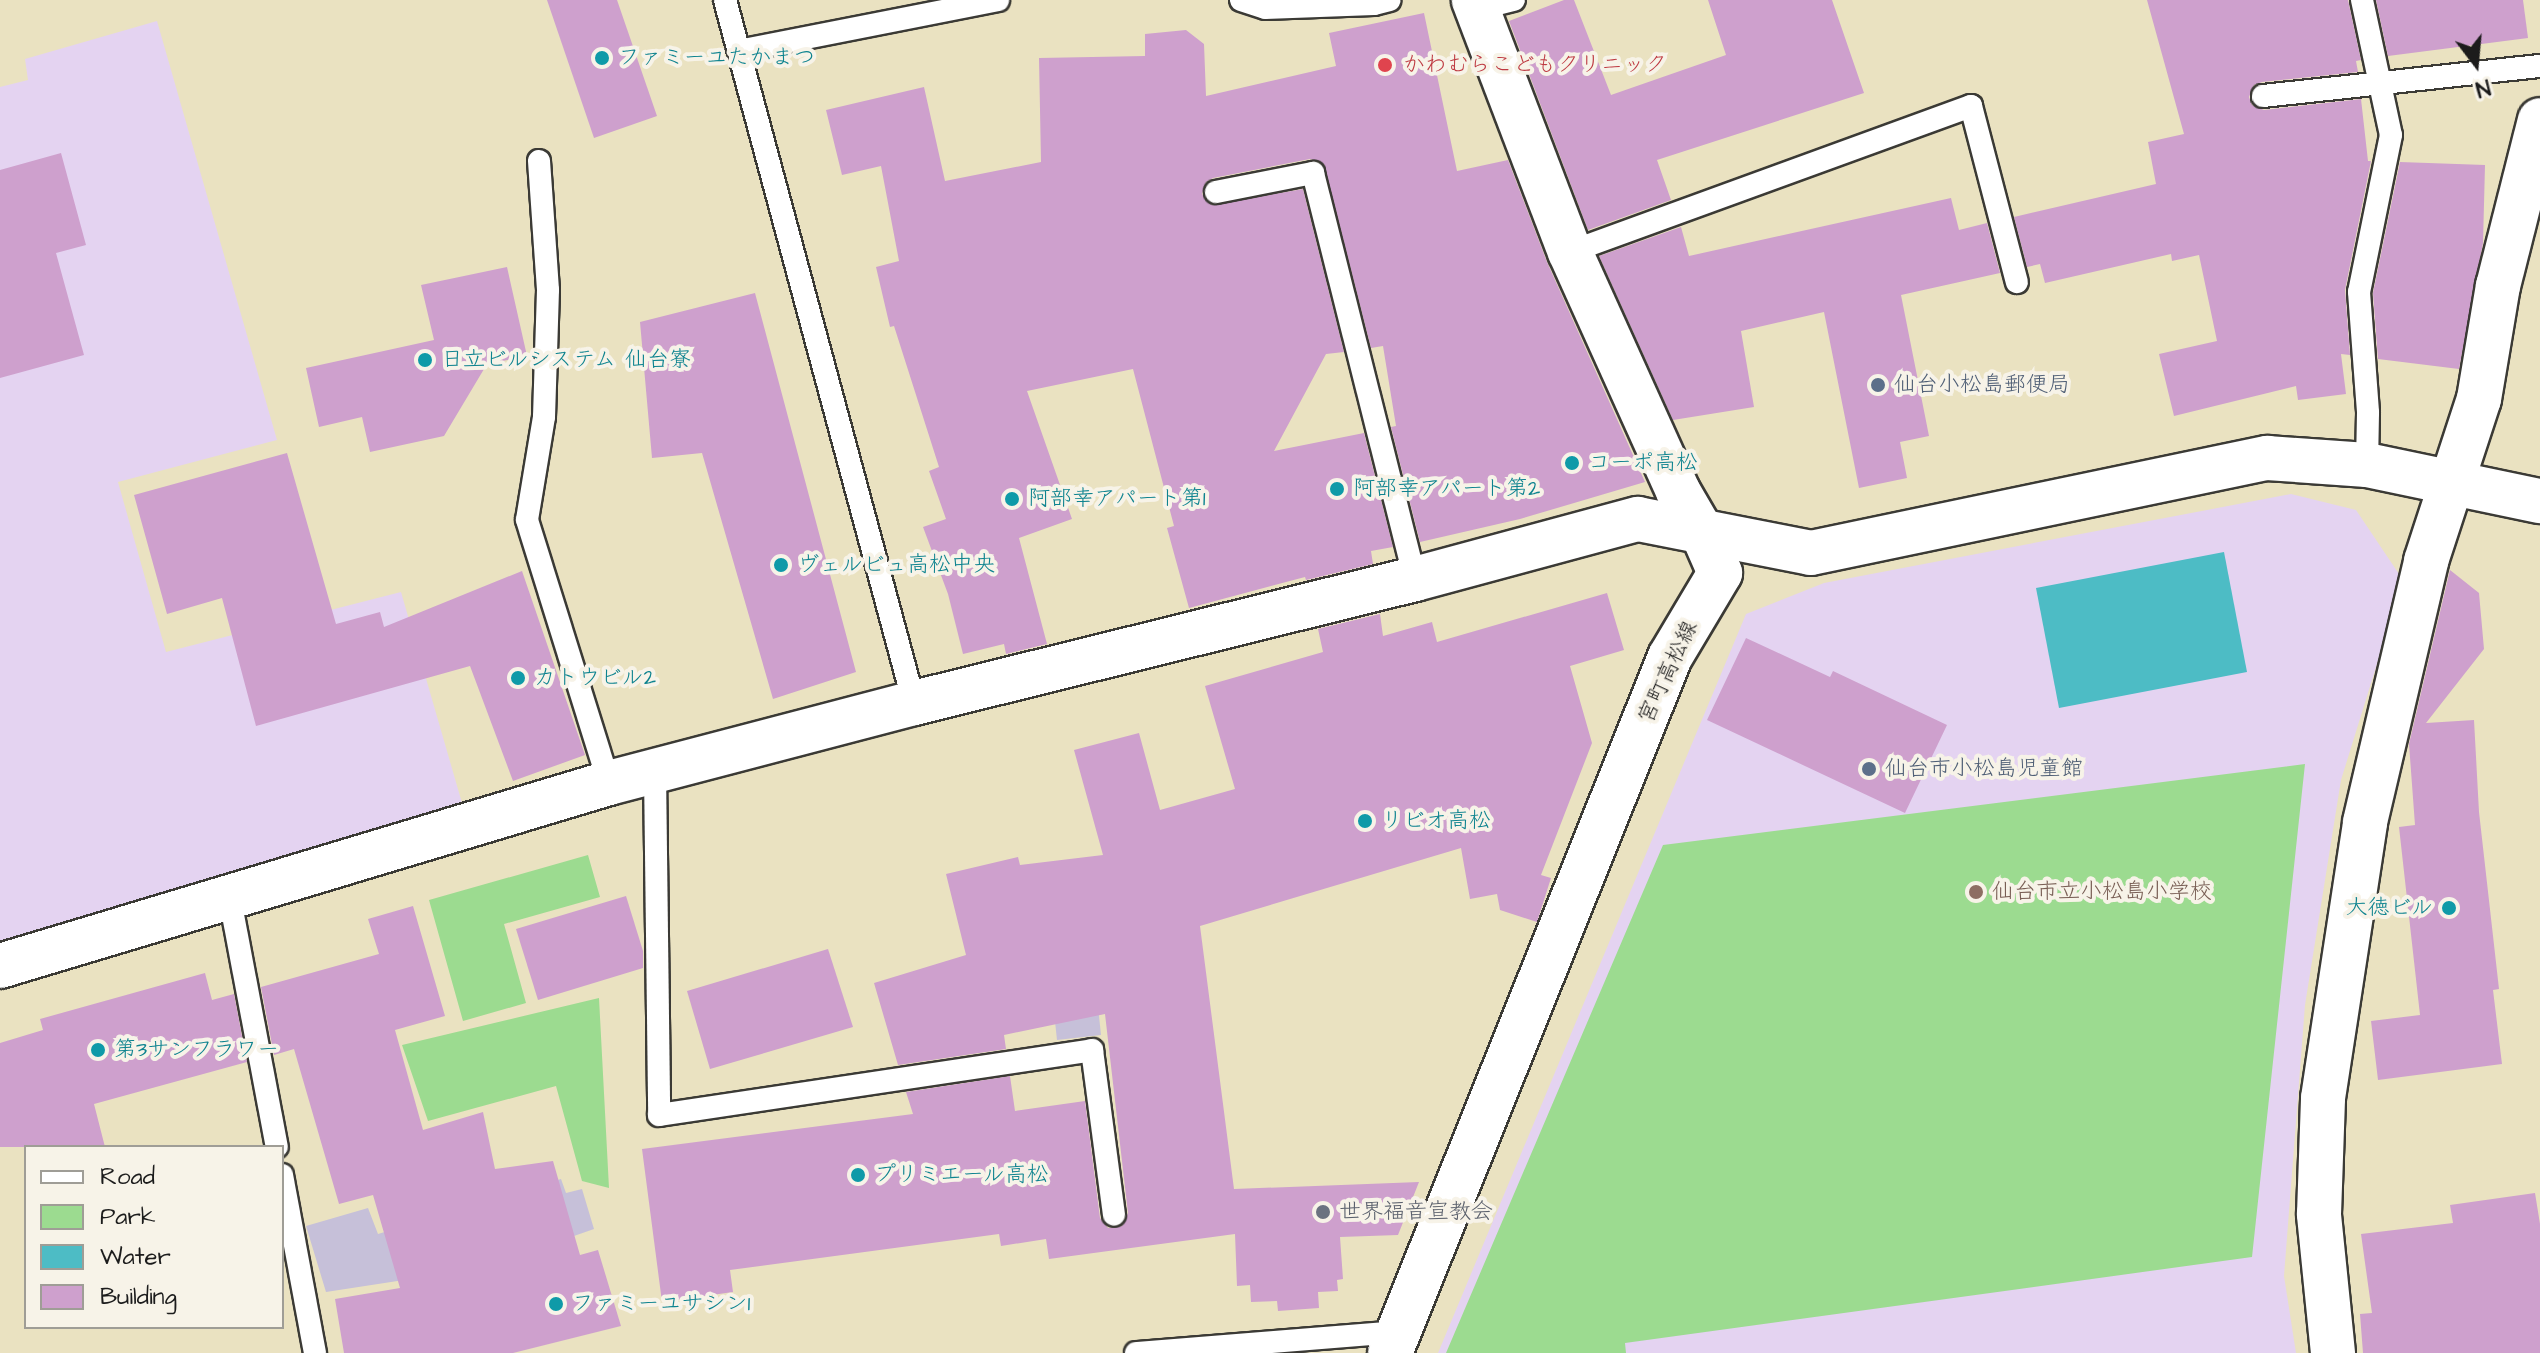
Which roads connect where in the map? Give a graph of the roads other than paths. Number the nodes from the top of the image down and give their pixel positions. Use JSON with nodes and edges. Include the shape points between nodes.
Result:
{"nodes":[{"id":1,"x":725,"y":0,"type":"edge"},
{"id":2,"x":998,"y":0,"type":"edge"},
{"id":3,"x":1241,"y":0,"type":"edge"},
{"id":4,"x":1390,"y":0,"type":"edge"},
{"id":5,"x":2362,"y":0,"type":"edge"},
{"id":6,"x":1488,"y":3,"type":"edge"},
{"id":7,"x":739,"y":51,"type":"junction"},
{"id":8,"x":2540,"y":66,"type":"edge"},
{"id":9,"x":2382,"y":81,"type":"junction"},
{"id":10,"x":2263,"y":96,"type":"dead end"},
{"id":11,"x":2540,"y":120,"type":"edge"},
{"id":12,"x":539,"y":161,"type":"dead end"},
{"id":13,"x":1216,"y":192,"type":"dead end"},
{"id":14,"x":1570,"y":252,"type":"junction"},
{"id":15,"x":2017,"y":282,"type":"dead end"},
{"id":16,"x":2367,"y":465,"type":"junction"},
{"id":17,"x":2450,"y":481,"type":"junction"},
{"id":18,"x":2540,"y":501,"type":"edge"},
{"id":19,"x":1703,"y":534,"type":"junction"},
{"id":20,"x":1415,"y":579,"type":"junction"},
{"id":21,"x":914,"y":703,"type":"junction"},
{"id":22,"x":655,"y":771,"type":"junction"},
{"id":23,"x":609,"y":783,"type":"junction"},
{"id":24,"x":230,"y":899,"type":"junction"},
{"id":25,"x":0,"y":966,"type":"edge"},
{"id":26,"x":277,"y":1145,"type":"edge"},
{"id":27,"x":284,"y":1186,"type":"edge"},
{"id":28,"x":1114,"y":1215,"type":"dead end"},
{"id":29,"x":1394,"y":1342,"type":"edge"},
{"id":30,"x":315,"y":1353,"type":"edge"},
{"id":31,"x":1136,"y":1353,"type":"edge"},
{"id":32,"x":2333,"y":1353,"type":"edge"}],
"edges":[{"from":1,"to":7,"type":"lane"},
{"from":2,"to":7,"type":"lane"},
{"from":3,"to":4,"type":"lane","via":[[1265,8]]},
{"from":5,"to":9,"type":"lane"},
{"from":6,"to":14,"type":"street","name":"宮町高松線"},
{"from":7,"to":21,"type":"lane"},
{"from":8,"to":9,"type":"lane"},
{"from":9,"to":10,"type":"lane"},
{"from":9,"to":16,"type":"lane","via":[[2391,135],[2359,292]]},
{"from":11,"to":17,"type":"street","via":[[2498,286],[2479,399]]},
{"from":12,"to":23,"type":"lane","via":[[548,290],[544,417],[527,520]]},
{"from":13,"to":20,"type":"lane","via":[[1313,173]]},
{"from":14,"to":15,"type":"lane","via":[[1971,106]]},
{"from":14,"to":19,"type":"street","name":"宮町高松線","via":[[1678,491]]},
{"from":16,"to":17,"type":"street"},
{"from":16,"to":19,"type":"street","via":[[2267,458],[1811,553]]},
{"from":17,"to":18,"type":"street"},
{"from":17,"to":32,"type":"street","via":[[2365,822],[2323,1098],[2319,1214]]},
{"from":19,"to":20,"type":"street","via":[[1638,519]]},
{"from":19,"to":29,"type":"street","name":"宮町高松線","via":[[1720,573],[1670,657]]},
{"from":20,"to":21,"type":"street"},
{"from":21,"to":22,"type":"street"},
{"from":22,"to":23,"type":"street"},
{"from":22,"to":28,"type":"lane","via":[[659,1115],[1092,1050]]},
{"from":23,"to":24,"type":"street"},
{"from":24,"to":25,"type":"street"},
{"from":24,"to":26,"type":"lane"},
{"from":27,"to":30,"type":"lane"},
{"from":29,"to":31,"type":"lane"}]}
